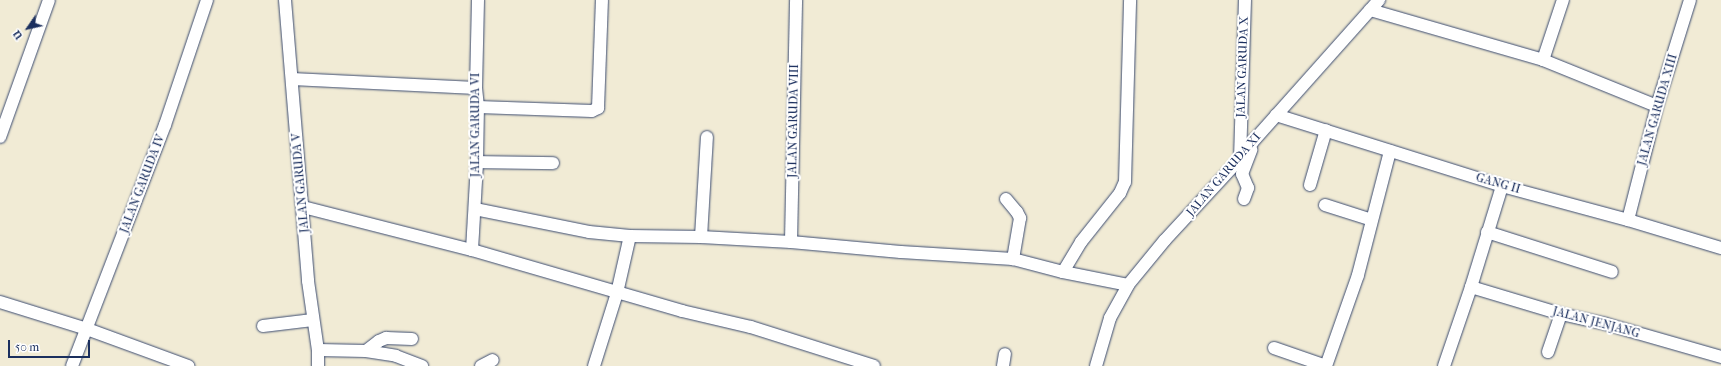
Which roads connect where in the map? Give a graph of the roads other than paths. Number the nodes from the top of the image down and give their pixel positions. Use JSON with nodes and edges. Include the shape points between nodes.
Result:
{"nodes":[{"id":1,"x":49,"y":0,"type":"edge"},
{"id":2,"x":206,"y":0,"type":"edge"},
{"id":3,"x":285,"y":0,"type":"edge"},
{"id":4,"x":478,"y":0,"type":"edge"},
{"id":5,"x":602,"y":0,"type":"edge"},
{"id":6,"x":796,"y":0,"type":"edge"},
{"id":7,"x":1130,"y":0,"type":"edge"},
{"id":8,"x":1245,"y":0,"type":"edge"},
{"id":9,"x":1379,"y":0,"type":"edge"},
{"id":10,"x":1563,"y":0,"type":"edge"},
{"id":11,"x":1690,"y":0,"type":"edge"},
{"id":12,"x":1370,"y":10,"type":"junction"},
{"id":13,"x":1543,"y":60,"type":"junction"},
{"id":14,"x":292,"y":79,"type":"junction"},
{"id":15,"x":476,"y":88,"type":"junction"},
{"id":16,"x":1657,"y":106,"type":"junction"},
{"id":17,"x":478,"y":107,"type":"junction"},
{"id":18,"x":1276,"y":115,"type":"junction"},
{"id":19,"x":1326,"y":130,"type":"junction"},
{"id":20,"x":0,"y":137,"type":"edge"},
{"id":21,"x":707,"y":137,"type":"dead end"},
{"id":22,"x":1256,"y":138,"type":"junction"},
{"id":23,"x":1390,"y":151,"type":"junction"},
{"id":24,"x":1240,"y":159,"type":"junction"},
{"id":25,"x":477,"y":162,"type":"junction"},
{"id":26,"x":553,"y":163,"type":"dead end"},
{"id":27,"x":1310,"y":185,"type":"dead end"},
{"id":28,"x":1502,"y":186,"type":"junction"},
{"id":29,"x":1006,"y":199,"type":"dead end"},
{"id":30,"x":1244,"y":199,"type":"dead end"},
{"id":31,"x":1325,"y":205,"type":"dead end"},
{"id":32,"x":303,"y":207,"type":"junction"},
{"id":33,"x":475,"y":208,"type":"junction"},
{"id":34,"x":1372,"y":220,"type":"junction"},
{"id":35,"x":1628,"y":220,"type":"junction"},
{"id":36,"x":1487,"y":232,"type":"junction"},
{"id":37,"x":630,"y":236,"type":"junction"},
{"id":38,"x":702,"y":237,"type":"junction"},
{"id":39,"x":791,"y":242,"type":"junction"},
{"id":40,"x":1721,"y":248,"type":"edge"},
{"id":41,"x":472,"y":250,"type":"junction"},
{"id":42,"x":1013,"y":259,"type":"junction"},
{"id":43,"x":1063,"y":272,"type":"junction"},
{"id":44,"x":1612,"y":272,"type":"dead end"},
{"id":45,"x":1128,"y":285,"type":"junction"},
{"id":46,"x":1471,"y":287,"type":"junction"},
{"id":47,"x":617,"y":293,"type":"junction"},
{"id":48,"x":0,"y":302,"type":"edge"},
{"id":49,"x":1561,"y":314,"type":"junction"},
{"id":50,"x":313,"y":320,"type":"junction"},
{"id":51,"x":263,"y":326,"type":"dead end"},
{"id":52,"x":87,"y":329,"type":"junction"},
{"id":53,"x":412,"y":339,"type":"dead end"},
{"id":54,"x":1274,"y":348,"type":"dead end"},
{"id":55,"x":318,"y":350,"type":"junction"},
{"id":56,"x":366,"y":351,"type":"junction"},
{"id":57,"x":1548,"y":352,"type":"dead end"},
{"id":58,"x":1005,"y":354,"type":"dead end"},
{"id":59,"x":1721,"y":357,"type":"edge"},
{"id":60,"x":493,"y":360,"type":"dead end"},
{"id":61,"x":72,"y":366,"type":"edge"},
{"id":62,"x":188,"y":366,"type":"edge"},
{"id":63,"x":318,"y":366,"type":"edge"},
{"id":64,"x":422,"y":366,"type":"edge"},
{"id":65,"x":481,"y":366,"type":"edge"},
{"id":66,"x":594,"y":366,"type":"edge"},
{"id":67,"x":874,"y":366,"type":"edge"},
{"id":68,"x":1003,"y":366,"type":"edge"},
{"id":69,"x":1096,"y":366,"type":"edge"},
{"id":70,"x":1326,"y":366,"type":"edge"},
{"id":71,"x":1444,"y":366,"type":"edge"}],
"edges":[{"from":1,"to":20,"type":"street"},
{"from":2,"to":52,"type":"street","name":"JALAN GARUDA IV","via":[[165,125]]},
{"from":3,"to":14,"type":"street","name":"JALAN GARUDA V"},
{"from":4,"to":15,"type":"street","name":"JALAN GARUDA VI"},
{"from":5,"to":17,"type":"street","via":[[598,108],[592,111]]},
{"from":6,"to":39,"type":"street","name":"JALAN GARUDA VIII"},
{"from":7,"to":43,"type":"street","via":[[1125,182],[1081,242]]},
{"from":8,"to":24,"type":"street","name":"JALAN GARUDA X"},
{"from":9,"to":12,"type":"street","name":"JALAN GARUDA XI"},
{"from":10,"to":13,"type":"street"},
{"from":11,"to":16,"type":"street","name":"JALAN GARUDA XIII"},
{"from":12,"to":13,"type":"street"},
{"from":12,"to":18,"type":"street","name":"JALAN GARUDA XI"},
{"from":13,"to":16,"type":"street"},
{"from":14,"to":15,"type":"street"},
{"from":14,"to":32,"type":"street","name":"JALAN GARUDA V"},
{"from":15,"to":17,"type":"street","name":"JALAN GARUDA VI"},
{"from":16,"to":35,"type":"street","name":"JALAN GARUDA XIII"},
{"from":17,"to":25,"type":"street","name":"JALAN GARUDA VI"},
{"from":18,"to":19,"type":"street","name":"GANG II"},
{"from":18,"to":22,"type":"street","name":"JALAN GARUDA XI"},
{"from":19,"to":23,"type":"street","name":"GANG II"},
{"from":19,"to":27,"type":"street"},
{"from":21,"to":38,"type":"street"},
{"from":22,"to":24,"type":"street","name":"JALAN GARUDA XI"},
{"from":22,"to":30,"type":"street","via":[[1242,174],[1248,188]]},
{"from":23,"to":28,"type":"street","name":"GANG II"},
{"from":23,"to":34,"type":"street"},
{"from":24,"to":45,"type":"street","name":"JALAN GARUDA XI","via":[[1165,240]]},
{"from":25,"to":26,"type":"street"},
{"from":25,"to":33,"type":"street","name":"JALAN GARUDA VI"},
{"from":28,"to":35,"type":"street","name":"GANG II"},
{"from":28,"to":36,"type":"street"},
{"from":29,"to":42,"type":"street","via":[[1020,218]]},
{"from":31,"to":34,"type":"street"},
{"from":32,"to":41,"type":"street"},
{"from":32,"to":50,"type":"street","name":"JALAN GARUDA V"},
{"from":33,"to":37,"type":"street","via":[[589,232]]},
{"from":33,"to":41,"type":"street","name":"JALAN GARUDA VI"},
{"from":34,"to":70,"type":"street","via":[[1358,275]]},
{"from":35,"to":40,"type":"street","name":"GANG II"},
{"from":36,"to":44,"type":"street"},
{"from":36,"to":46,"type":"street"},
{"from":37,"to":38,"type":"street"},
{"from":37,"to":47,"type":"street"},
{"from":38,"to":39,"type":"street"},
{"from":39,"to":42,"type":"street"},
{"from":41,"to":47,"type":"street"},
{"from":42,"to":43,"type":"street"},
{"from":43,"to":45,"type":"street"},
{"from":45,"to":69,"type":"street","name":"JALAN GARUDA XI","via":[[1110,318]]},
{"from":46,"to":49,"type":"street","name":"JALAN JENJANG"},
{"from":46,"to":71,"type":"street"},
{"from":47,"to":66,"type":"street"},
{"from":47,"to":67,"type":"street","via":[[752,327]]},
{"from":48,"to":52,"type":"street"},
{"from":49,"to":57,"type":"street"},
{"from":49,"to":59,"type":"street","name":"JALAN JENJANG","via":[[1606,324]]},
{"from":50,"to":51,"type":"street"},
{"from":50,"to":55,"type":"street","name":"JALAN GARUDA V"},
{"from":52,"to":61,"type":"street","name":"JALAN GARUDA IV"},
{"from":52,"to":62,"type":"street"},
{"from":53,"to":56,"type":"street","via":[[386,338],[379,340]]},
{"from":54,"to":70,"type":"street"},
{"from":55,"to":56,"type":"street"},
{"from":55,"to":63,"type":"street","name":"JALAN GARUDA V"},
{"from":56,"to":64,"type":"street","via":[[396,356]]},
{"from":58,"to":68,"type":"street"},
{"from":60,"to":65,"type":"street"}]}
